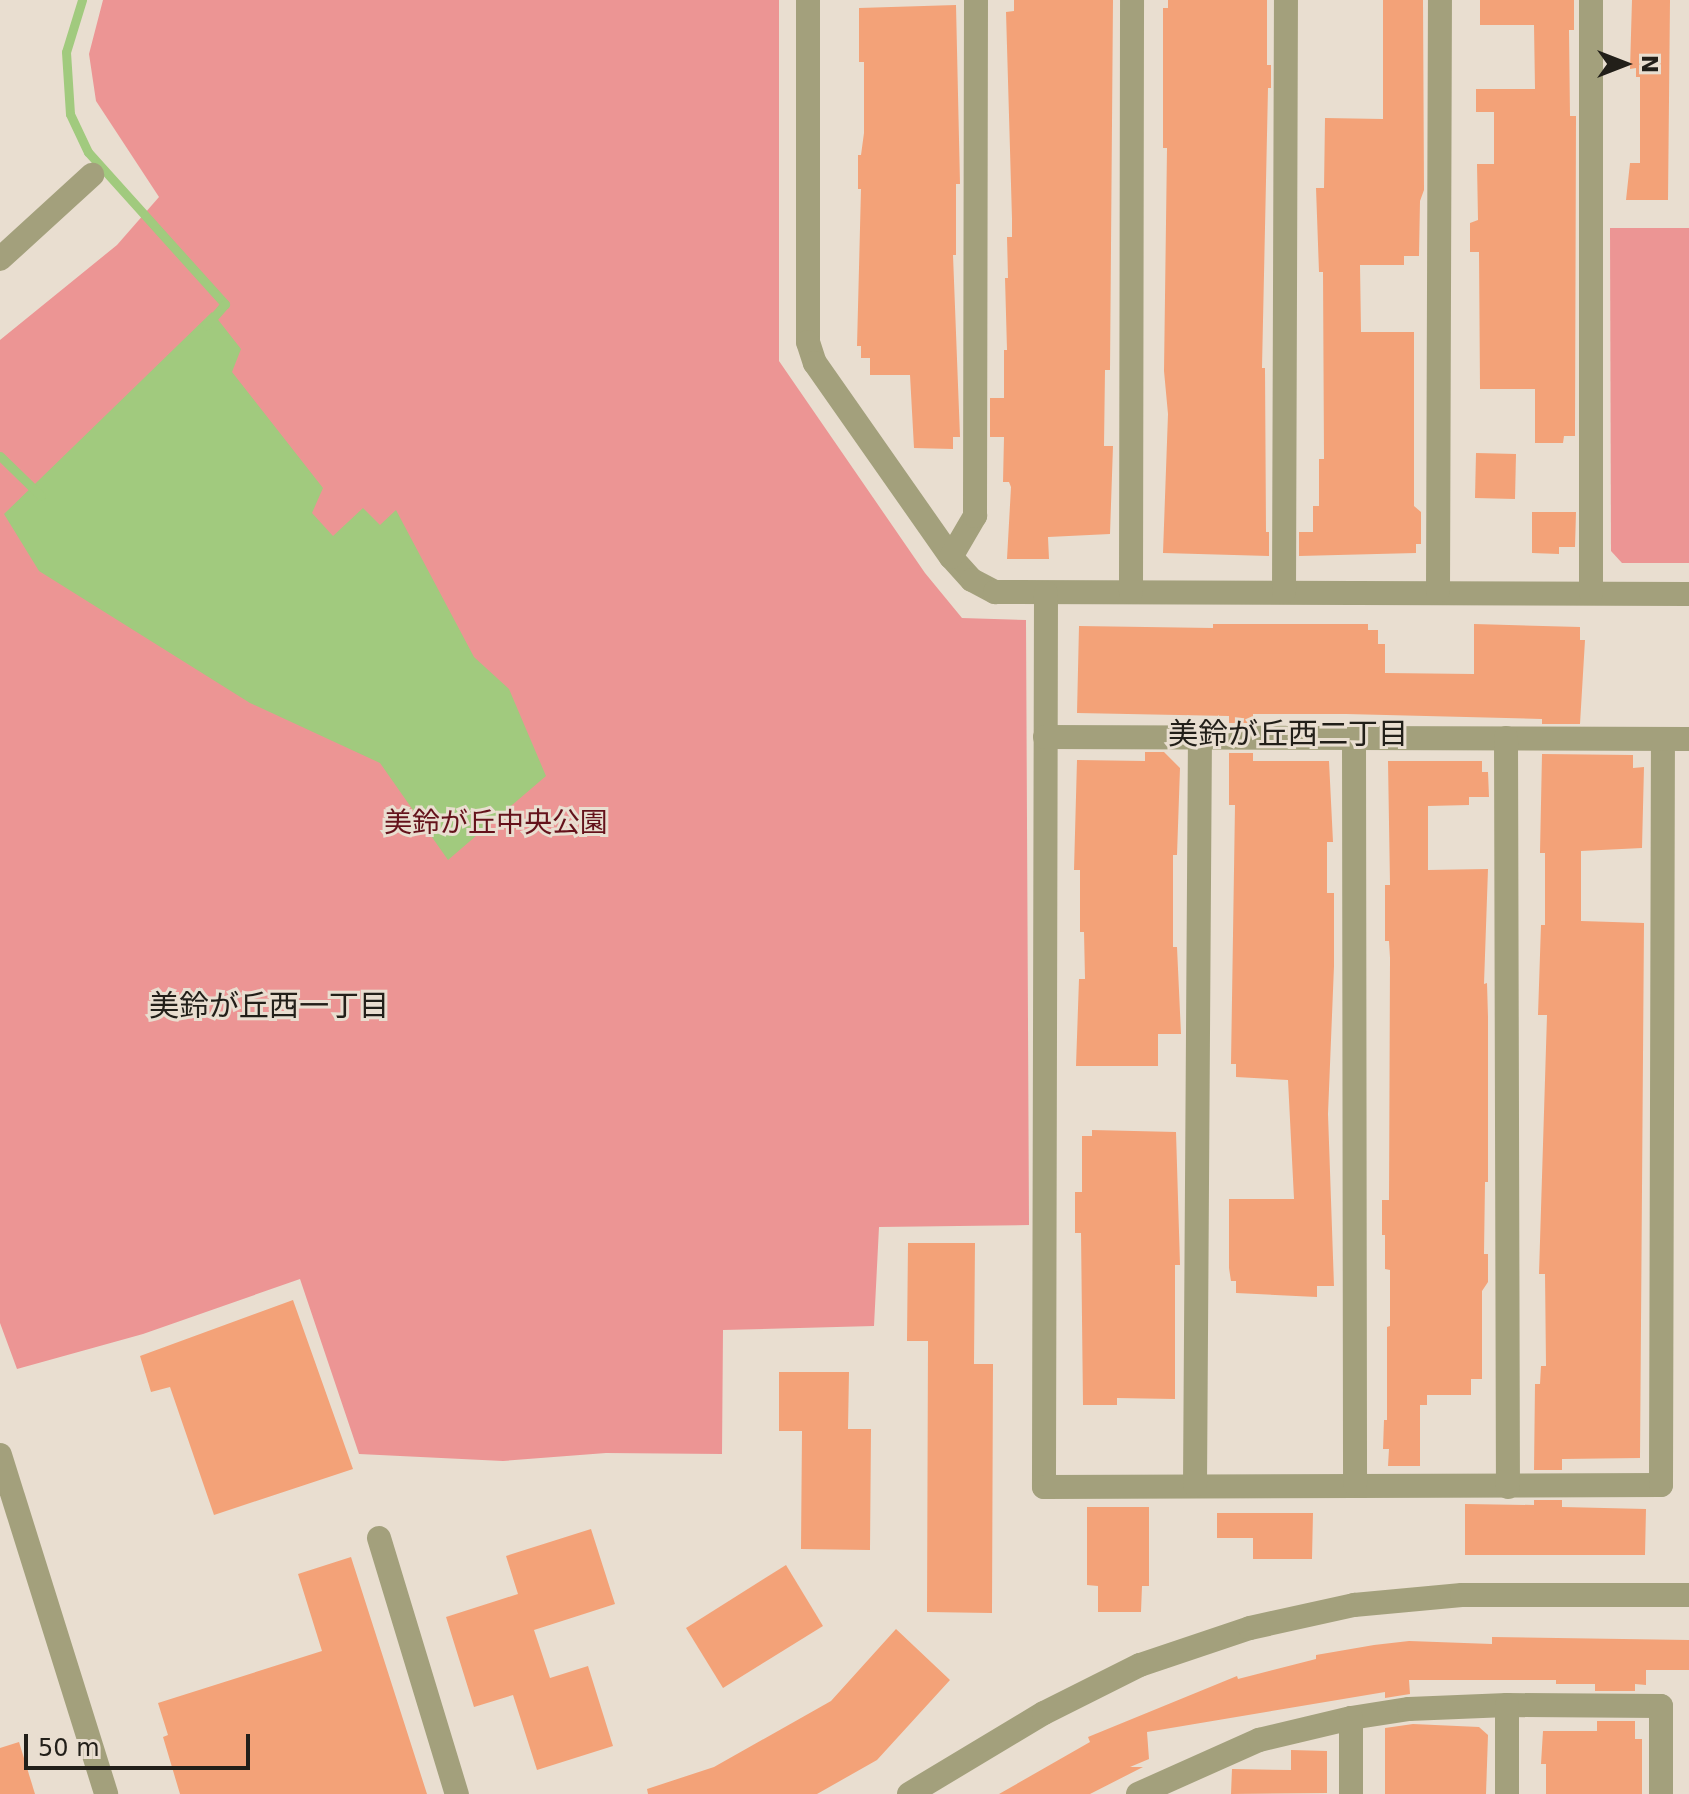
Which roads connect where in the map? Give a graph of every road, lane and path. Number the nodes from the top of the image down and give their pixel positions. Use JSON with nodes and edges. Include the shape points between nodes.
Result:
{"nodes":[{"id":1,"x":808,"y":0,"type":"edge"},
{"id":2,"x":976,"y":0,"type":"edge"},
{"id":3,"x":1132,"y":0,"type":"edge"},
{"id":4,"x":1286,"y":0,"type":"edge"},
{"id":5,"x":1440,"y":0,"type":"edge"},
{"id":6,"x":1591,"y":0,"type":"edge"},
{"id":7,"x":92,"y":175,"type":"dead end"},
{"id":8,"x":0,"y":259,"type":"edge"},
{"id":9,"x":951,"y":557,"type":"junction"},
{"id":10,"x":1438,"y":591,"type":"junction"},
{"id":11,"x":1131,"y":592,"type":"junction"},
{"id":12,"x":1284,"y":592,"type":"junction"},
{"id":13,"x":1046,"y":593,"type":"junction"},
{"id":14,"x":1591,"y":593,"type":"junction"},
{"id":15,"x":1689,"y":594,"type":"edge"},
{"id":16,"x":1045,"y":737,"type":"junction"},
{"id":17,"x":1200,"y":738,"type":"junction"},
{"id":18,"x":1354,"y":738,"type":"junction"},
{"id":19,"x":1506,"y":738,"type":"junction"},
{"id":20,"x":1689,"y":739,"type":"edge"},
{"id":21,"x":1663,"y":740,"type":"junction"},
{"id":22,"x":0,"y":1455,"type":"edge"},
{"id":23,"x":1355,"y":1484,"type":"junction"},
{"id":24,"x":1195,"y":1485,"type":"junction"},
{"id":25,"x":1508,"y":1487,"type":"junction"},
{"id":26,"x":379,"y":1538,"type":"dead end"},
{"id":27,"x":1689,"y":1595,"type":"edge"},
{"id":28,"x":1507,"y":1705,"type":"junction"},
{"id":29,"x":1351,"y":1718,"type":"junction"},
{"id":30,"x":1189,"y":1783,"type":"edge"},
{"id":31,"x":106,"y":1794,"type":"edge"},
{"id":32,"x":457,"y":1794,"type":"edge"},
{"id":33,"x":909,"y":1794,"type":"edge"},
{"id":34,"x":1138,"y":1794,"type":"edge"},
{"id":35,"x":1351,"y":1794,"type":"edge"},
{"id":36,"x":1507,"y":1794,"type":"edge"},
{"id":37,"x":1661,"y":1794,"type":"edge"}],
"edges":[{"from":1,"to":9,"type":"street","via":[[808,342],[815,363]]},
{"from":2,"to":9,"type":"street","via":[[975,516]]},
{"from":3,"to":11,"type":"street"},
{"from":4,"to":12,"type":"street"},
{"from":5,"to":10,"type":"street"},
{"from":6,"to":14,"type":"street"},
{"from":7,"to":8,"type":"street"},
{"from":9,"to":13,"type":"street","via":[[972,580],[995,592]]},
{"from":10,"to":12,"type":"street"},
{"from":10,"to":14,"type":"street"},
{"from":11,"to":12,"type":"street"},
{"from":11,"to":13,"type":"street"},
{"from":13,"to":16,"type":"street"},
{"from":14,"to":15,"type":"street"},
{"from":16,"to":17,"type":"street"},
{"from":16,"to":24,"type":"street","via":[[1044,1487]]},
{"from":17,"to":18,"type":"street"},
{"from":17,"to":24,"type":"street"},
{"from":18,"to":19,"type":"street"},
{"from":18,"to":23,"type":"street"},
{"from":19,"to":21,"type":"street"},
{"from":19,"to":25,"type":"street"},
{"from":20,"to":21,"type":"street"},
{"from":21,"to":25,"type":"street","via":[[1661,1485]]},
{"from":22,"to":31,"type":"street"},
{"from":23,"to":24,"type":"street"},
{"from":23,"to":25,"type":"street"},
{"from":26,"to":32,"type":"street"},
{"from":27,"to":33,"type":"street","via":[[1462,1595],[1354,1605],[1250,1628],[1140,1665],[1044,1713]]},
{"from":28,"to":29,"type":"street","via":[[1409,1709]]},
{"from":28,"to":36,"type":"street"},
{"from":28,"to":37,"type":"street","via":[[1661,1706]]},
{"from":29,"to":30,"type":"street","via":[[1259,1740]]},
{"from":29,"to":35,"type":"street"},
{"from":30,"to":34,"type":"street"}]}
